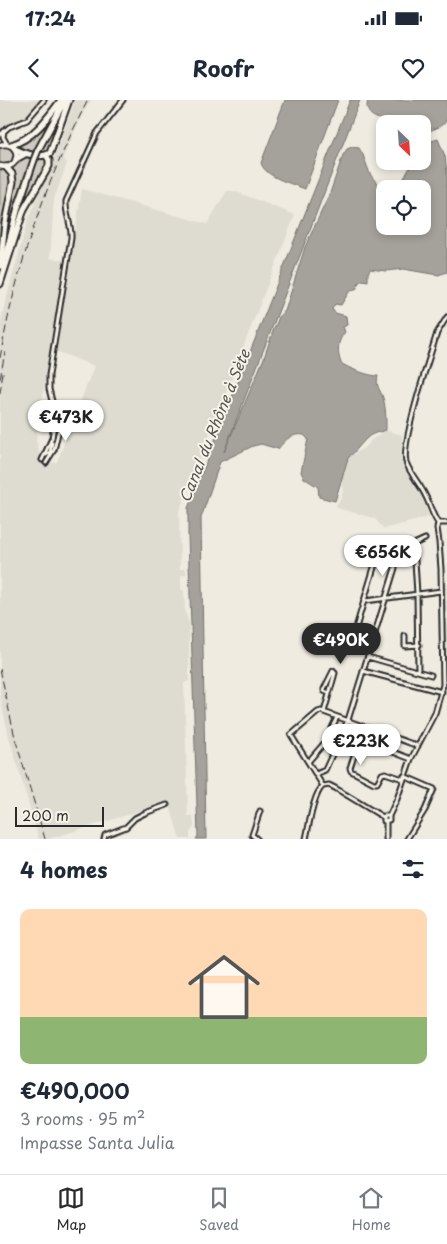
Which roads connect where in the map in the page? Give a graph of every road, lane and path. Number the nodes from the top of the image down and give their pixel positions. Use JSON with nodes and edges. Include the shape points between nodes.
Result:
{"nodes":[{"id":1,"x":44,"y":100,"type":"edge"},
{"id":2,"x":63,"y":100,"type":"edge"},
{"id":3,"x":69,"y":100,"type":"edge"},
{"id":4,"x":123,"y":100,"type":"edge"},
{"id":5,"x":4,"y":130,"type":"junction"},
{"id":6,"x":0,"y":134,"type":"edge"},
{"id":7,"x":0,"y":145,"type":"edge"},
{"id":8,"x":11,"y":146,"type":"junction"},
{"id":9,"x":25,"y":154,"type":"junction"},
{"id":10,"x":46,"y":156,"type":"junction"},
{"id":11,"x":16,"y":160,"type":"junction"},
{"id":12,"x":2,"y":167,"type":"edge"},
{"id":13,"x":0,"y":266,"type":"edge"},
{"id":14,"x":0,"y":279,"type":"edge"},
{"id":15,"x":0,"y":284,"type":"edge"},
{"id":16,"x":447,"y":317,"type":"edge"},
{"id":17,"x":55,"y":417,"type":"junction"},
{"id":18,"x":52,"y":438,"type":"junction"},
{"id":19,"x":51,"y":453,"type":"junction"},
{"id":20,"x":46,"y":455,"type":"junction"},
{"id":21,"x":438,"y":523,"type":"junction"},
{"id":22,"x":447,"y":523,"type":"edge"},
{"id":23,"x":424,"y":539,"type":"dead end"},
{"id":24,"x":414,"y":544,"type":"junction"},
{"id":25,"x":393,"y":554,"type":"junction"},
{"id":26,"x":441,"y":591,"type":"junction"},
{"id":27,"x":417,"y":594,"type":"junction"},
{"id":28,"x":386,"y":599,"type":"junction"},
{"id":29,"x":364,"y":601,"type":"junction"},
{"id":30,"x":405,"y":636,"type":"dead end"},
{"id":31,"x":352,"y":645,"type":"junction"},
{"id":32,"x":418,"y":645,"type":"junction"},
{"id":33,"x":341,"y":648,"type":"dead end"},
{"id":34,"x":371,"y":648,"type":"junction"},
{"id":35,"x":368,"y":658,"type":"junction"},
{"id":36,"x":363,"y":671,"type":"junction"},
{"id":37,"x":418,"y":671,"type":"junction"},
{"id":38,"x":445,"y":672,"type":"edge"},
{"id":39,"x":432,"y":675,"type":"dead end"},
{"id":40,"x":442,"y":692,"type":"junction"},
{"id":41,"x":329,"y":693,"type":"junction"},
{"id":42,"x":324,"y":712,"type":"junction"},
{"id":43,"x":337,"y":717,"type":"junction"},
{"id":44,"x":348,"y":720,"type":"junction"},
{"id":45,"x":387,"y":735,"type":"junction"},
{"id":46,"x":340,"y":740,"type":"junction"},
{"id":47,"x":418,"y":746,"type":"junction"},
{"id":48,"x":412,"y":759,"type":"junction"},
{"id":49,"x":308,"y":762,"type":"junction"},
{"id":50,"x":316,"y":774,"type":"junction"},
{"id":51,"x":404,"y":778,"type":"junction"},
{"id":52,"x":323,"y":786,"type":"junction"},
{"id":53,"x":167,"y":805,"type":"dead end"},
{"id":54,"x":260,"y":811,"type":"dead end"},
{"id":55,"x":389,"y":816,"type":"junction"},
{"id":56,"x":383,"y":817,"type":"junction"},
{"id":57,"x":386,"y":821,"type":"junction"},
{"id":58,"x":104,"y":839,"type":"edge"},
{"id":59,"x":257,"y":839,"type":"edge"},
{"id":60,"x":306,"y":839,"type":"edge"},
{"id":61,"x":380,"y":839,"type":"edge"},
{"id":62,"x":386,"y":839,"type":"edge"},
{"id":63,"x":407,"y":839,"type":"edge"}],
"edges":[{"from":1,"to":5,"type":"street","via":[[27,120]]},
{"from":2,"to":8,"type":"main road","via":[[33,133]]},
{"from":2,"to":14,"type":"main road","bridge":true,"via":[[34,160],[15,216]]},
{"from":3,"to":10,"type":"main road","via":[[52,150]]},
{"from":4,"to":17,"type":"street","via":[[97,133],[66,201],[71,238],[49,374]]},
{"from":5,"to":6,"type":"street"},
{"from":5,"to":8,"type":"street","via":[[3,137]]},
{"from":7,"to":8,"type":"street"},
{"from":8,"to":9,"type":"main road"},
{"from":8,"to":11,"type":"street"},
{"from":9,"to":10,"type":"main road"},
{"from":9,"to":11,"type":"main road"},
{"from":10,"to":15,"type":"main road","via":[[49,166],[24,209]]},
{"from":11,"to":12,"type":"street"},
{"from":12,"to":13,"type":"main road","via":[[12,174],[13,182]]},
{"from":16,"to":21,"type":"street","via":[[437,333],[405,452],[406,463]]},
{"from":17,"to":18,"type":"street"},
{"from":17,"to":19,"type":"street","via":[[59,429]]},
{"from":18,"to":19,"type":"street"},
{"from":18,"to":20,"type":"street"},
{"from":19,"to":20,"type":"street"},
{"from":19,"to":20,"type":"street","via":[[44,462]]},
{"from":21,"to":22,"type":"street"},
{"from":21,"to":26,"type":"street"},
{"from":23,"to":24,"type":"street"},
{"from":24,"to":25,"type":"street"},
{"from":24,"to":27,"type":"street"},
{"from":25,"to":28,"type":"street","via":[[394,568]]},
{"from":25,"to":29,"type":"street","via":[[375,564]]},
{"from":26,"to":27,"type":"street"},
{"from":26,"to":38,"type":"street"},
{"from":27,"to":28,"type":"street"},
{"from":27,"to":32,"type":"street"},
{"from":28,"to":29,"type":"street"},
{"from":28,"to":34,"type":"street"},
{"from":29,"to":31,"type":"street"},
{"from":30,"to":32,"type":"street","via":[[405,646]]},
{"from":31,"to":33,"type":"street"},
{"from":31,"to":34,"type":"street"},
{"from":32,"to":37,"type":"street"},
{"from":34,"to":35,"type":"street"},
{"from":35,"to":36,"type":"street"},
{"from":35,"to":37,"type":"street"},
{"from":36,"to":40,"type":"street"},
{"from":36,"to":44,"type":"street"},
{"from":37,"to":39,"type":"street"},
{"from":38,"to":40,"type":"street"},
{"from":40,"to":47,"type":"street"},
{"from":41,"to":41,"type":"street","via":[[331,692],[335,672],[332,672],[324,689]]},
{"from":41,"to":42,"type":"street"},
{"from":42,"to":43,"type":"street"},
{"from":42,"to":49,"type":"street","via":[[318,712],[291,735]]},
{"from":43,"to":44,"type":"street"},
{"from":43,"to":49,"type":"street","via":[[326,741]]},
{"from":44,"to":45,"type":"street"},
{"from":44,"to":46,"type":"street"},
{"from":45,"to":47,"type":"street"},
{"from":45,"to":48,"type":"street","via":[[383,748]]},
{"from":46,"to":50,"type":"street","via":[[325,770]]},
{"from":46,"to":51,"type":"street","via":[[357,747],[351,771],[374,783],[383,773]]},
{"from":47,"to":48,"type":"street"},
{"from":48,"to":51,"type":"street"},
{"from":49,"to":50,"type":"street"},
{"from":50,"to":52,"type":"street"},
{"from":51,"to":55,"type":"street"},
{"from":51,"to":63,"type":"street","via":[[434,789]]},
{"from":52,"to":56,"type":"street","via":[[330,785]]},
{"from":52,"to":60,"type":"street","via":[[319,789]]},
{"from":53,"to":58,"type":"street","via":[[135,818],[126,827],[105,835]]},
{"from":54,"to":59,"type":"street","via":[[252,835]]},
{"from":55,"to":56,"type":"street"},
{"from":55,"to":57,"type":"street","via":[[390,820]]},
{"from":56,"to":57,"type":"street"},
{"from":57,"to":62,"type":"street"},
{"from":61,"to":62,"type":"street"}]}
